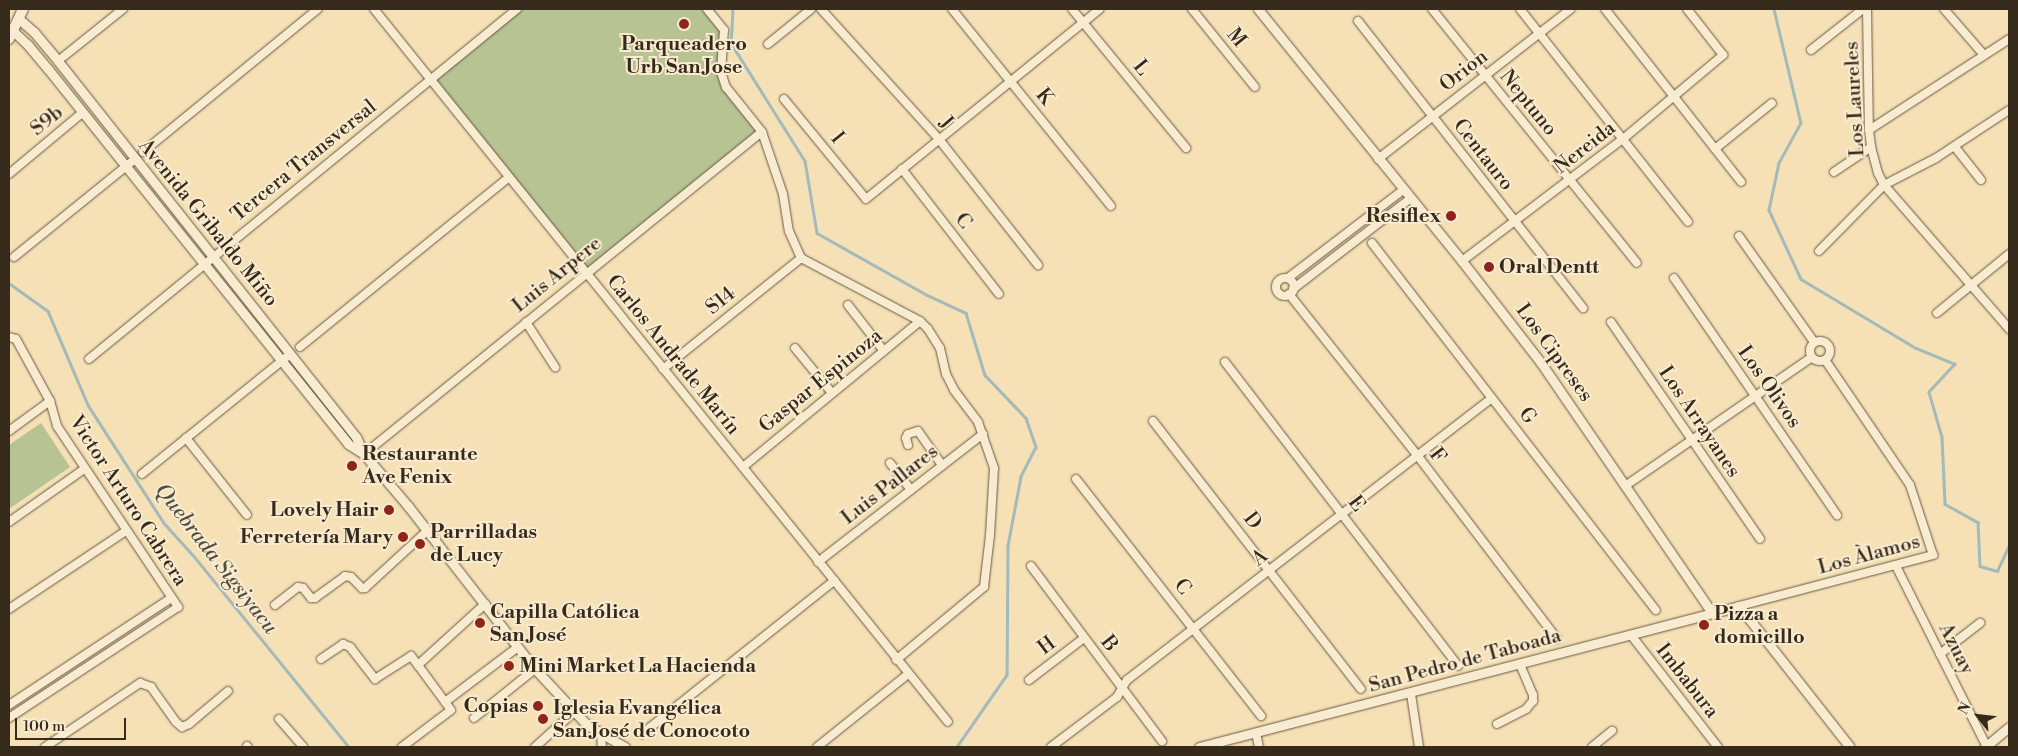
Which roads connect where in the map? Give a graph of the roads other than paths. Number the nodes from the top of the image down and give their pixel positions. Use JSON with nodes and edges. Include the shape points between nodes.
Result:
{"nodes":[{"id":1,"x":123,"y":9,"type":"edge"},
{"id":2,"x":318,"y":9,"type":"edge"},
{"id":3,"x":374,"y":9,"type":"edge"},
{"id":4,"x":517,"y":9,"type":"edge"},
{"id":5,"x":707,"y":9,"type":"edge"},
{"id":6,"x":811,"y":9,"type":"edge"},
{"id":7,"x":821,"y":9,"type":"edge"},
{"id":8,"x":952,"y":9,"type":"edge"},
{"id":9,"x":1072,"y":9,"type":"edge"},
{"id":10,"x":1100,"y":9,"type":"edge"},
{"id":11,"x":1192,"y":9,"type":"edge"},
{"id":12,"x":1258,"y":9,"type":"edge"},
{"id":13,"x":1432,"y":9,"type":"edge"},
{"id":14,"x":1520,"y":9,"type":"edge"},
{"id":15,"x":1571,"y":9,"type":"edge"},
{"id":16,"x":1604,"y":9,"type":"edge"},
{"id":17,"x":1687,"y":9,"type":"edge"},
{"id":18,"x":1864,"y":9,"type":"edge"},
{"id":19,"x":1868,"y":9,"type":"edge"},
{"id":20,"x":1944,"y":9,"type":"edge"},
{"id":21,"x":21,"y":14,"type":"edge"},
{"id":22,"x":1358,"y":21,"type":"dead end"},
{"id":23,"x":1083,"y":23,"type":"junction"},
{"id":24,"x":1540,"y":33,"type":"junction"},
{"id":25,"x":11,"y":35,"type":"edge"},
{"id":26,"x":2009,"y":39,"type":"edge"},
{"id":27,"x":768,"y":44,"type":"dead end"},
{"id":28,"x":1811,"y":50,"type":"dead end"},
{"id":29,"x":1984,"y":55,"type":"junction"},
{"id":30,"x":61,"y":59,"type":"junction"},
{"id":31,"x":48,"y":69,"type":"junction"},
{"id":32,"x":1484,"y":76,"type":"junction"},
{"id":33,"x":430,"y":79,"type":"junction"},
{"id":34,"x":1010,"y":81,"type":"junction"},
{"id":35,"x":1255,"y":87,"type":"dead end"},
{"id":36,"x":1674,"y":97,"type":"junction"},
{"id":37,"x":784,"y":99,"type":"dead end"},
{"id":38,"x":1772,"y":103,"type":"dead end"},
{"id":39,"x":2006,"y":112,"type":"edge"},
{"id":40,"x":82,"y":114,"type":"junction"},
{"id":41,"x":1433,"y":116,"type":"junction"},
{"id":42,"x":2009,"y":122,"type":"edge"},
{"id":43,"x":1870,"y":130,"type":"junction"},
{"id":44,"x":762,"y":132,"type":"junction"},
{"id":45,"x":938,"y":138,"type":"junction"},
{"id":46,"x":1622,"y":139,"type":"junction"},
{"id":47,"x":1955,"y":146,"type":"junction"},
{"id":48,"x":1871,"y":147,"type":"junction"},
{"id":49,"x":1186,"y":148,"type":"dead end"},
{"id":50,"x":1715,"y":150,"type":"junction"},
{"id":51,"x":143,"y":152,"type":"dead end"},
{"id":52,"x":135,"y":159,"type":"junction"},
{"id":53,"x":1378,"y":159,"type":"junction"},
{"id":54,"x":125,"y":167,"type":"junction"},
{"id":55,"x":902,"y":169,"type":"junction"},
{"id":56,"x":1834,"y":172,"type":"dead end"},
{"id":57,"x":9,"y":174,"type":"edge"},
{"id":58,"x":509,"y":177,"type":"junction"},
{"id":59,"x":1570,"y":180,"type":"junction"},
{"id":60,"x":1981,"y":180,"type":"dead end"},
{"id":61,"x":1742,"y":182,"type":"dead end"},
{"id":62,"x":1884,"y":185,"type":"junction"},
{"id":63,"x":1403,"y":190,"type":"junction"},
{"id":64,"x":1410,"y":199,"type":"junction"},
{"id":65,"x":1111,"y":206,"type":"dead end"},
{"id":66,"x":1514,"y":222,"type":"junction"},
{"id":67,"x":1688,"y":222,"type":"dead end"},
{"id":68,"x":1738,"y":236,"type":"dead end"},
{"id":69,"x":1372,"y":242,"type":"dead end"},
{"id":70,"x":1819,"y":251,"type":"dead end"},
{"id":71,"x":2009,"y":254,"type":"edge"},
{"id":72,"x":212,"y":256,"type":"junction"},
{"id":73,"x":14,"y":258,"type":"dead end"},
{"id":74,"x":801,"y":258,"type":"junction"},
{"id":75,"x":1462,"y":261,"type":"junction"},
{"id":76,"x":1637,"y":263,"type":"dead end"},
{"id":77,"x":203,"y":264,"type":"junction"},
{"id":78,"x":1038,"y":265,"type":"dead end"},
{"id":79,"x":586,"y":273,"type":"junction"},
{"id":80,"x":1288,"y":278,"type":"junction"},
{"id":81,"x":1674,"y":278,"type":"dead end"},
{"id":82,"x":1971,"y":284,"type":"junction"},
{"id":83,"x":1291,"y":291,"type":"junction"},
{"id":84,"x":999,"y":294,"type":"dead end"},
{"id":85,"x":848,"y":305,"type":"dead end"},
{"id":86,"x":1583,"y":308,"type":"dead end"},
{"id":87,"x":1937,"y":313,"type":"dead end"},
{"id":88,"x":920,"y":321,"type":"junction"},
{"id":89,"x":526,"y":322,"type":"junction"},
{"id":90,"x":1611,"y":322,"type":"dead end"},
{"id":91,"x":2009,"y":329,"type":"edge"},
{"id":92,"x":9,"y":337,"type":"edge"},
{"id":93,"x":1814,"y":342,"type":"junction"},
{"id":94,"x":300,"y":347,"type":"dead end"},
{"id":95,"x":796,"y":348,"type":"dead end"},
{"id":96,"x":884,"y":351,"type":"junction"},
{"id":97,"x":290,"y":354,"type":"junction"},
{"id":98,"x":1812,"y":357,"type":"junction"},
{"id":99,"x":89,"y":359,"type":"dead end"},
{"id":100,"x":1825,"y":360,"type":"junction"},
{"id":101,"x":281,"y":361,"type":"junction"},
{"id":102,"x":1225,"y":362,"type":"dead end"},
{"id":103,"x":555,"y":367,"type":"dead end"},
{"id":104,"x":663,"y":369,"type":"junction"},
{"id":105,"x":832,"y":393,"type":"junction"},
{"id":106,"x":1755,"y":396,"type":"junction"},
{"id":107,"x":1492,"y":398,"type":"junction"},
{"id":108,"x":50,"y":401,"type":"junction"},
{"id":109,"x":1154,"y":421,"type":"dead end"},
{"id":110,"x":9,"y":431,"type":"edge"},
{"id":111,"x":983,"y":434,"type":"junction"},
{"id":112,"x":186,"y":438,"type":"junction"},
{"id":113,"x":1691,"y":439,"type":"junction"},
{"id":114,"x":908,"y":445,"type":"dead end"},
{"id":115,"x":374,"y":446,"type":"dead end"},
{"id":116,"x":364,"y":454,"type":"junction"},
{"id":117,"x":1417,"y":455,"type":"junction"},
{"id":118,"x":890,"y":463,"type":"dead end"},
{"id":119,"x":942,"y":465,"type":"junction"},
{"id":120,"x":743,"y":467,"type":"junction"},
{"id":121,"x":84,"y":468,"type":"junction"},
{"id":122,"x":142,"y":474,"type":"dead end"},
{"id":123,"x":1076,"y":480,"type":"dead end"},
{"id":124,"x":1625,"y":486,"type":"junction"},
{"id":125,"x":911,"y":490,"type":"junction"},
{"id":126,"x":1342,"y":513,"type":"junction"},
{"id":127,"x":247,"y":515,"type":"dead end"},
{"id":128,"x":1838,"y":515,"type":"dead end"},
{"id":129,"x":9,"y":522,"type":"edge"},
{"id":130,"x":427,"y":530,"type":"junction"},
{"id":131,"x":126,"y":531,"type":"junction"},
{"id":132,"x":1760,"y":540,"type":"dead end"},
{"id":133,"x":818,"y":562,"type":"junction"},
{"id":134,"x":1030,"y":566,"type":"dead end"},
{"id":135,"x":1896,"y":566,"type":"junction"},
{"id":136,"x":1270,"y":571,"type":"junction"},
{"id":137,"x":834,"y":581,"type":"junction"},
{"id":138,"x":171,"y":598,"type":"junction"},
{"id":139,"x":275,"y":604,"type":"dead end"},
{"id":140,"x":485,"y":604,"type":"junction"},
{"id":141,"x":1739,"y":606,"type":"junction"},
{"id":142,"x":9,"y":609,"type":"edge"},
{"id":143,"x":1656,"y":610,"type":"dead end"},
{"id":144,"x":1712,"y":612,"type":"junction"},
{"id":145,"x":1980,"y":623,"type":"dead end"},
{"id":146,"x":1194,"y":628,"type":"junction"},
{"id":147,"x":1630,"y":635,"type":"junction"},
{"id":148,"x":1084,"y":638,"type":"junction"},
{"id":149,"x":1557,"y":639,"type":"dead end"},
{"id":150,"x":518,"y":647,"type":"junction"},
{"id":151,"x":1940,"y":654,"type":"junction"},
{"id":152,"x":321,"y":660,"type":"dead end"},
{"id":153,"x":896,"y":660,"type":"junction"},
{"id":154,"x":1520,"y":664,"type":"junction"},
{"id":155,"x":418,"y":665,"type":"junction"},
{"id":156,"x":1458,"y":666,"type":"dead end"},
{"id":157,"x":535,"y":669,"type":"junction"},
{"id":158,"x":908,"y":674,"type":"junction"},
{"id":159,"x":1029,"y":680,"type":"dead end"},
{"id":160,"x":1123,"y":688,"type":"junction"},
{"id":161,"x":1361,"y":689,"type":"dead end"},
{"id":162,"x":228,"y":690,"type":"dead end"},
{"id":163,"x":1411,"y":694,"type":"junction"},
{"id":164,"x":25,"y":695,"type":"junction"},
{"id":165,"x":445,"y":702,"type":"junction"},
{"id":166,"x":31,"y":704,"type":"junction"},
{"id":167,"x":9,"y":705,"type":"edge"},
{"id":168,"x":574,"y":712,"type":"junction"},
{"id":169,"x":1261,"y":716,"type":"dead end"},
{"id":170,"x":9,"y":718,"type":"edge"},
{"id":171,"x":474,"y":718,"type":"dead end"},
{"id":172,"x":279,"y":719,"type":"dead end"},
{"id":173,"x":948,"y":722,"type":"dead end"},
{"id":174,"x":1497,"y":724,"type":"dead end"},
{"id":175,"x":2009,"y":728,"type":"edge"},
{"id":176,"x":1612,"y":731,"type":"dead end"},
{"id":177,"x":1256,"y":733,"type":"junction"},
{"id":178,"x":601,"y":734,"type":"junction"},
{"id":179,"x":642,"y":734,"type":"dead end"},
{"id":180,"x":1162,"y":741,"type":"dead end"},
{"id":181,"x":45,"y":747,"type":"edge"},
{"id":182,"x":303,"y":747,"type":"edge"},
{"id":183,"x":402,"y":747,"type":"edge"},
{"id":184,"x":535,"y":747,"type":"edge"},
{"id":185,"x":602,"y":747,"type":"edge"},
{"id":186,"x":625,"y":747,"type":"edge"},
{"id":187,"x":818,"y":747,"type":"edge"},
{"id":188,"x":1051,"y":747,"type":"edge"},
{"id":189,"x":1200,"y":747,"type":"edge"},
{"id":190,"x":1259,"y":747,"type":"edge"},
{"id":191,"x":1419,"y":747,"type":"edge"},
{"id":192,"x":1592,"y":747,"type":"edge"},
{"id":193,"x":1718,"y":747,"type":"edge"},
{"id":194,"x":1850,"y":747,"type":"edge"},
{"id":195,"x":1986,"y":747,"type":"edge"}],
"edges":[{"from":1,"to":30,"type":"street"},
{"from":2,"to":51,"type":"street"},
{"from":3,"to":33,"type":"street","name":"Carlos Andrade Marín"},
{"from":4,"to":33,"type":"street","name":"Tercera Transversal"},
{"from":5,"to":44,"type":"street","via":[[724,30],[721,72],[726,87]]},
{"from":6,"to":27,"type":"street"},
{"from":7,"to":45,"type":"street","name":"J"},
{"from":8,"to":34,"type":"street","name":"K"},
{"from":9,"to":23,"type":"street","name":"L"},
{"from":10,"to":23,"type":"street"},
{"from":11,"to":35,"type":"street","name":"M"},
{"from":12,"to":53,"type":"street","name":"Los Cipreses"},
{"from":13,"to":32,"type":"street","name":"Neptuno"},
{"from":14,"to":24,"type":"street"},
{"from":15,"to":24,"type":"street","name":"Orion"},
{"from":16,"to":36,"type":"street"},
{"from":17,"to":36,"type":"street","name":"Nereida","via":[[1723,55]]},
{"from":18,"to":28,"type":"street"},
{"from":19,"to":43,"type":"street","name":"Los Laureles"},
{"from":20,"to":29,"type":"street"},
{"from":21,"to":25,"type":"main road"},
{"from":21,"to":30,"type":"street","name":"Avenida Gribaldo Miño"},
{"from":22,"to":41,"type":"street","name":"Centauro"},
{"from":23,"to":34,"type":"street"},
{"from":23,"to":49,"type":"street","name":"L"},
{"from":24,"to":32,"type":"street","name":"Orion"},
{"from":24,"to":46,"type":"street"},
{"from":25,"to":31,"type":"street","name":"Avenida Gribaldo Miño","via":[[27,44]]},
{"from":26,"to":29,"type":"street"},
{"from":29,"to":43,"type":"street"},
{"from":30,"to":31,"type":"street"},
{"from":30,"to":52,"type":"street","name":"Avenida Gribaldo Miño"},
{"from":31,"to":40,"type":"street","name":"Avenida Gribaldo Miño"},
{"from":32,"to":41,"type":"street","name":"Orion"},
{"from":32,"to":59,"type":"street","name":"Neptuno"},
{"from":33,"to":58,"type":"street","name":"Carlos Andrade Marín"},
{"from":33,"to":72,"type":"street","name":"Tercera Transversal"},
{"from":34,"to":45,"type":"street"},
{"from":34,"to":65,"type":"street","name":"K"},
{"from":36,"to":46,"type":"street","name":"Nereida"},
{"from":36,"to":50,"type":"street"},
{"from":37,"to":55,"type":"street","name":"I","via":[[866,199]]},
{"from":38,"to":50,"type":"street"},
{"from":39,"to":42,"type":"street"},
{"from":39,"to":47,"type":"street"},
{"from":40,"to":54,"type":"street","name":"Avenida Gribaldo Miño"},
{"from":40,"to":57,"type":"street","name":"S9b"},
{"from":41,"to":53,"type":"street","name":"Orion"},
{"from":41,"to":66,"type":"street","name":"Centauro"},
{"from":43,"to":48,"type":"street","name":"Los Laureles"},
{"from":44,"to":74,"type":"street","via":[[782,194],[789,231]]},
{"from":44,"to":79,"type":"street","name":"Luis Arpere"},
{"from":45,"to":55,"type":"street"},
{"from":45,"to":78,"type":"street","name":"J"},
{"from":46,"to":59,"type":"street","name":"Nereida"},
{"from":46,"to":67,"type":"street"},
{"from":47,"to":60,"type":"street"},
{"from":47,"to":62,"type":"street"},
{"from":48,"to":56,"type":"street"},
{"from":48,"to":62,"type":"street","name":"Los Laureles"},
{"from":50,"to":61,"type":"street"},
{"from":52,"to":54,"type":"street"},
{"from":52,"to":72,"type":"street","name":"Avenida Gribaldo Miño"},
{"from":53,"to":63,"type":"street","name":"Los Cipreses"},
{"from":54,"to":73,"type":"street"},
{"from":54,"to":77,"type":"street","name":"Avenida Gribaldo Miño"},
{"from":55,"to":84,"type":"street","name":"C"},
{"from":58,"to":79,"type":"street","name":"Carlos Andrade Marín"},
{"from":58,"to":94,"type":"street"},
{"from":59,"to":66,"type":"street","name":"Nereida"},
{"from":59,"to":76,"type":"street","name":"Neptuno"},
{"from":62,"to":70,"type":"street"},
{"from":62,"to":82,"type":"street","name":"Los Laureles"},
{"from":63,"to":64,"type":"street","name":"Los Cipreses"},
{"from":63,"to":80,"type":"street"},
{"from":64,"to":75,"type":"street","name":"Los Cipreses"},
{"from":64,"to":83,"type":"street"},
{"from":66,"to":75,"type":"street","name":"Nereida"},
{"from":66,"to":86,"type":"street","name":"Centauro"},
{"from":68,"to":93,"type":"street"},
{"from":69,"to":107,"type":"street","name":"G"},
{"from":71,"to":82,"type":"street"},
{"from":72,"to":77,"type":"street","name":"Tercera Transversal"},
{"from":72,"to":97,"type":"street","name":"Avenida Gribaldo Miño"},
{"from":74,"to":88,"type":"street"},
{"from":74,"to":104,"type":"street","name":"S14"},
{"from":75,"to":124,"type":"street","name":"Los Cipreses","via":[[1541,362]]},
{"from":77,"to":99,"type":"street","name":"Tercera Transversal"},
{"from":77,"to":101,"type":"street","name":"Avenida Gribaldo Miño"},
{"from":79,"to":89,"type":"street","name":"Luis Arpere"},
{"from":79,"to":104,"type":"street","name":"Carlos Andrade Marín"},
{"from":80,"to":83,"type":"street","via":[[1292,282]]},
{"from":80,"to":83,"type":"street","via":[[1280,279],[1276,286],[1280,294]]},
{"from":81,"to":106,"type":"street","name":"Los Olivos"},
{"from":82,"to":87,"type":"street"},
{"from":82,"to":91,"type":"street","name":"Los Laureles"},
{"from":83,"to":117,"type":"street","name":"F"},
{"from":85,"to":96,"type":"street"},
{"from":88,"to":96,"type":"street","name":"Gaspar Espinoza"},
{"from":88,"to":111,"type":"street","via":[[937,343],[944,358],[946,374]]},
{"from":89,"to":103,"type":"street"},
{"from":89,"to":115,"type":"street","name":"Luis Arpere"},
{"from":90,"to":113,"type":"street","name":"Los Arrayanes"},
{"from":92,"to":108,"type":"street","name":"Victor Arturo Cabrera","via":[[16,339]]},
{"from":93,"to":98,"type":"street","via":[[1810,347]]},
{"from":93,"to":100,"type":"street","via":[[1824,341],[1829,345],[1830,355]]},
{"from":95,"to":105,"type":"street"},
{"from":96,"to":105,"type":"street","name":"Gaspar Espinoza"},
{"from":97,"to":101,"type":"street"},
{"from":97,"to":116,"type":"street","name":"Avenida Gribaldo Miño","via":[[356,437]]},
{"from":98,"to":100,"type":"street","via":[[1818,361]]},
{"from":98,"to":106,"type":"street"},
{"from":100,"to":135,"type":"street","name":"Los Àlamos","via":[[1913,490],[1933,555]]},
{"from":101,"to":112,"type":"street"},
{"from":101,"to":116,"type":"street","name":"Avenida Gribaldo Miño","via":[[348,444]]},
{"from":102,"to":126,"type":"street","name":"E"},
{"from":104,"to":120,"type":"street","name":"Carlos Andrade Marín"},
{"from":105,"to":120,"type":"street","name":"Gaspar Espinoza"},
{"from":106,"to":113,"type":"street"},
{"from":106,"to":128,"type":"street","name":"Los Olivos"},
{"from":107,"to":117,"type":"street","name":"A"},
{"from":107,"to":143,"type":"street","name":"G"},
{"from":108,"to":110,"type":"street"},
{"from":108,"to":121,"type":"street","name":"Victor Arturo Cabrera","via":[[57,426]]},
{"from":109,"to":136,"type":"street","name":"D"},
{"from":111,"to":119,"type":"street","name":"Luis Pallares"},
{"from":111,"to":153,"type":"street","via":[[994,468],[984,587]]},
{"from":112,"to":122,"type":"street"},
{"from":112,"to":127,"type":"street"},
{"from":113,"to":124,"type":"street"},
{"from":113,"to":132,"type":"street","name":"Los Arrayanes"},
{"from":114,"to":119,"type":"street","via":[[908,434],[918,431]]},
{"from":116,"to":130,"type":"street","name":"Avenida Gribaldo Miño"},
{"from":117,"to":126,"type":"street","name":"A"},
{"from":117,"to":149,"type":"street","name":"F"},
{"from":118,"to":125,"type":"street"},
{"from":119,"to":125,"type":"street","name":"Luis Pallares"},
{"from":120,"to":133,"type":"street","name":"Carlos Andrade Marín"},
{"from":121,"to":129,"type":"street"},
{"from":121,"to":131,"type":"street","name":"Victor Arturo Cabrera"},
{"from":123,"to":146,"type":"street","name":"C"},
{"from":124,"to":144,"type":"street","name":"Los Cipreses"},
{"from":125,"to":133,"type":"street","name":"Luis Pallares","via":[[875,512]]},
{"from":126,"to":136,"type":"street","name":"A"},
{"from":126,"to":156,"type":"street","name":"E"},
{"from":130,"to":139,"type":"street","via":[[365,588],[345,576],[315,598],[298,587]]},
{"from":130,"to":140,"type":"street","name":"Avenida Gribaldo Miño"},
{"from":131,"to":138,"type":"street","name":"Victor Arturo Cabrera"},
{"from":131,"to":142,"type":"street"},
{"from":133,"to":137,"type":"street","name":"Carlos Andrade Marín"},
{"from":134,"to":148,"type":"street","name":"B"},
{"from":135,"to":141,"type":"street","name":"Los Àlamos"},
{"from":135,"to":151,"type":"street","name":"Azuay"},
{"from":136,"to":146,"type":"street","name":"A"},
{"from":136,"to":161,"type":"street","name":"D"},
{"from":137,"to":153,"type":"street","name":"Carlos Andrade Marín"},
{"from":137,"to":179,"type":"street"},
{"from":138,"to":164,"type":"street"},
{"from":138,"to":166,"type":"street","name":"Victor Arturo Cabrera","via":[[178,607]]},
{"from":140,"to":150,"type":"street","name":"Avenida Gribaldo Miño"},
{"from":140,"to":155,"type":"street"},
{"from":141,"to":144,"type":"street","name":"San Pedro de Taboada"},
{"from":141,"to":194,"type":"street"},
{"from":144,"to":147,"type":"street","name":"San Pedro de Taboada"},
{"from":145,"to":151,"type":"street"},
{"from":146,"to":160,"type":"street","name":"A","via":[[1127,680]]},
{"from":146,"to":169,"type":"street","name":"C"},
{"from":147,"to":154,"type":"street","name":"San Pedro de Taboada"},
{"from":147,"to":193,"type":"street","name":"Imbabura"},
{"from":148,"to":159,"type":"street","name":"H"},
{"from":148,"to":160,"type":"street","name":"B"},
{"from":150,"to":157,"type":"street","name":"Avenida Gribaldo Miño"},
{"from":150,"to":165,"type":"street"},
{"from":151,"to":195,"type":"street","name":"Azuay"},
{"from":152,"to":155,"type":"street","via":[[343,644],[350,647],[375,679],[411,656]]},
{"from":153,"to":158,"type":"street","name":"Carlos Andrade Marín"},
{"from":154,"to":163,"type":"street","name":"San Pedro de Taboada"},
{"from":154,"to":174,"type":"street","via":[[1533,701],[1526,709]]},
{"from":155,"to":165,"type":"street"},
{"from":157,"to":168,"type":"street","name":"Avenida Gribaldo Miño"},
{"from":157,"to":171,"type":"street"},
{"from":158,"to":173,"type":"street","name":"Carlos Andrade Marín"},
{"from":158,"to":187,"type":"street"},
{"from":160,"to":180,"type":"street","name":"B"},
{"from":160,"to":188,"type":"street","name":"A","via":[[1116,697]]},
{"from":162,"to":181,"type":"street","via":[[182,727],[150,687],[140,683]]},
{"from":163,"to":177,"type":"street","name":"San Pedro de Taboada"},
{"from":163,"to":191,"type":"street"},
{"from":164,"to":166,"type":"street"},
{"from":164,"to":167,"type":"street"},
{"from":165,"to":183,"type":"street","via":[[451,710]]},
{"from":166,"to":170,"type":"street"},
{"from":168,"to":178,"type":"street","name":"Avenida Gribaldo Miño"},
{"from":168,"to":184,"type":"street"},
{"from":172,"to":182,"type":"street"},
{"from":175,"to":195,"type":"street"},
{"from":176,"to":192,"type":"street"},
{"from":177,"to":189,"type":"street","name":"San Pedro de Taboada"},
{"from":177,"to":190,"type":"street"},
{"from":178,"to":185,"type":"street"},
{"from":178,"to":186,"type":"street","name":"Avenida Gribaldo Miño"}]}
